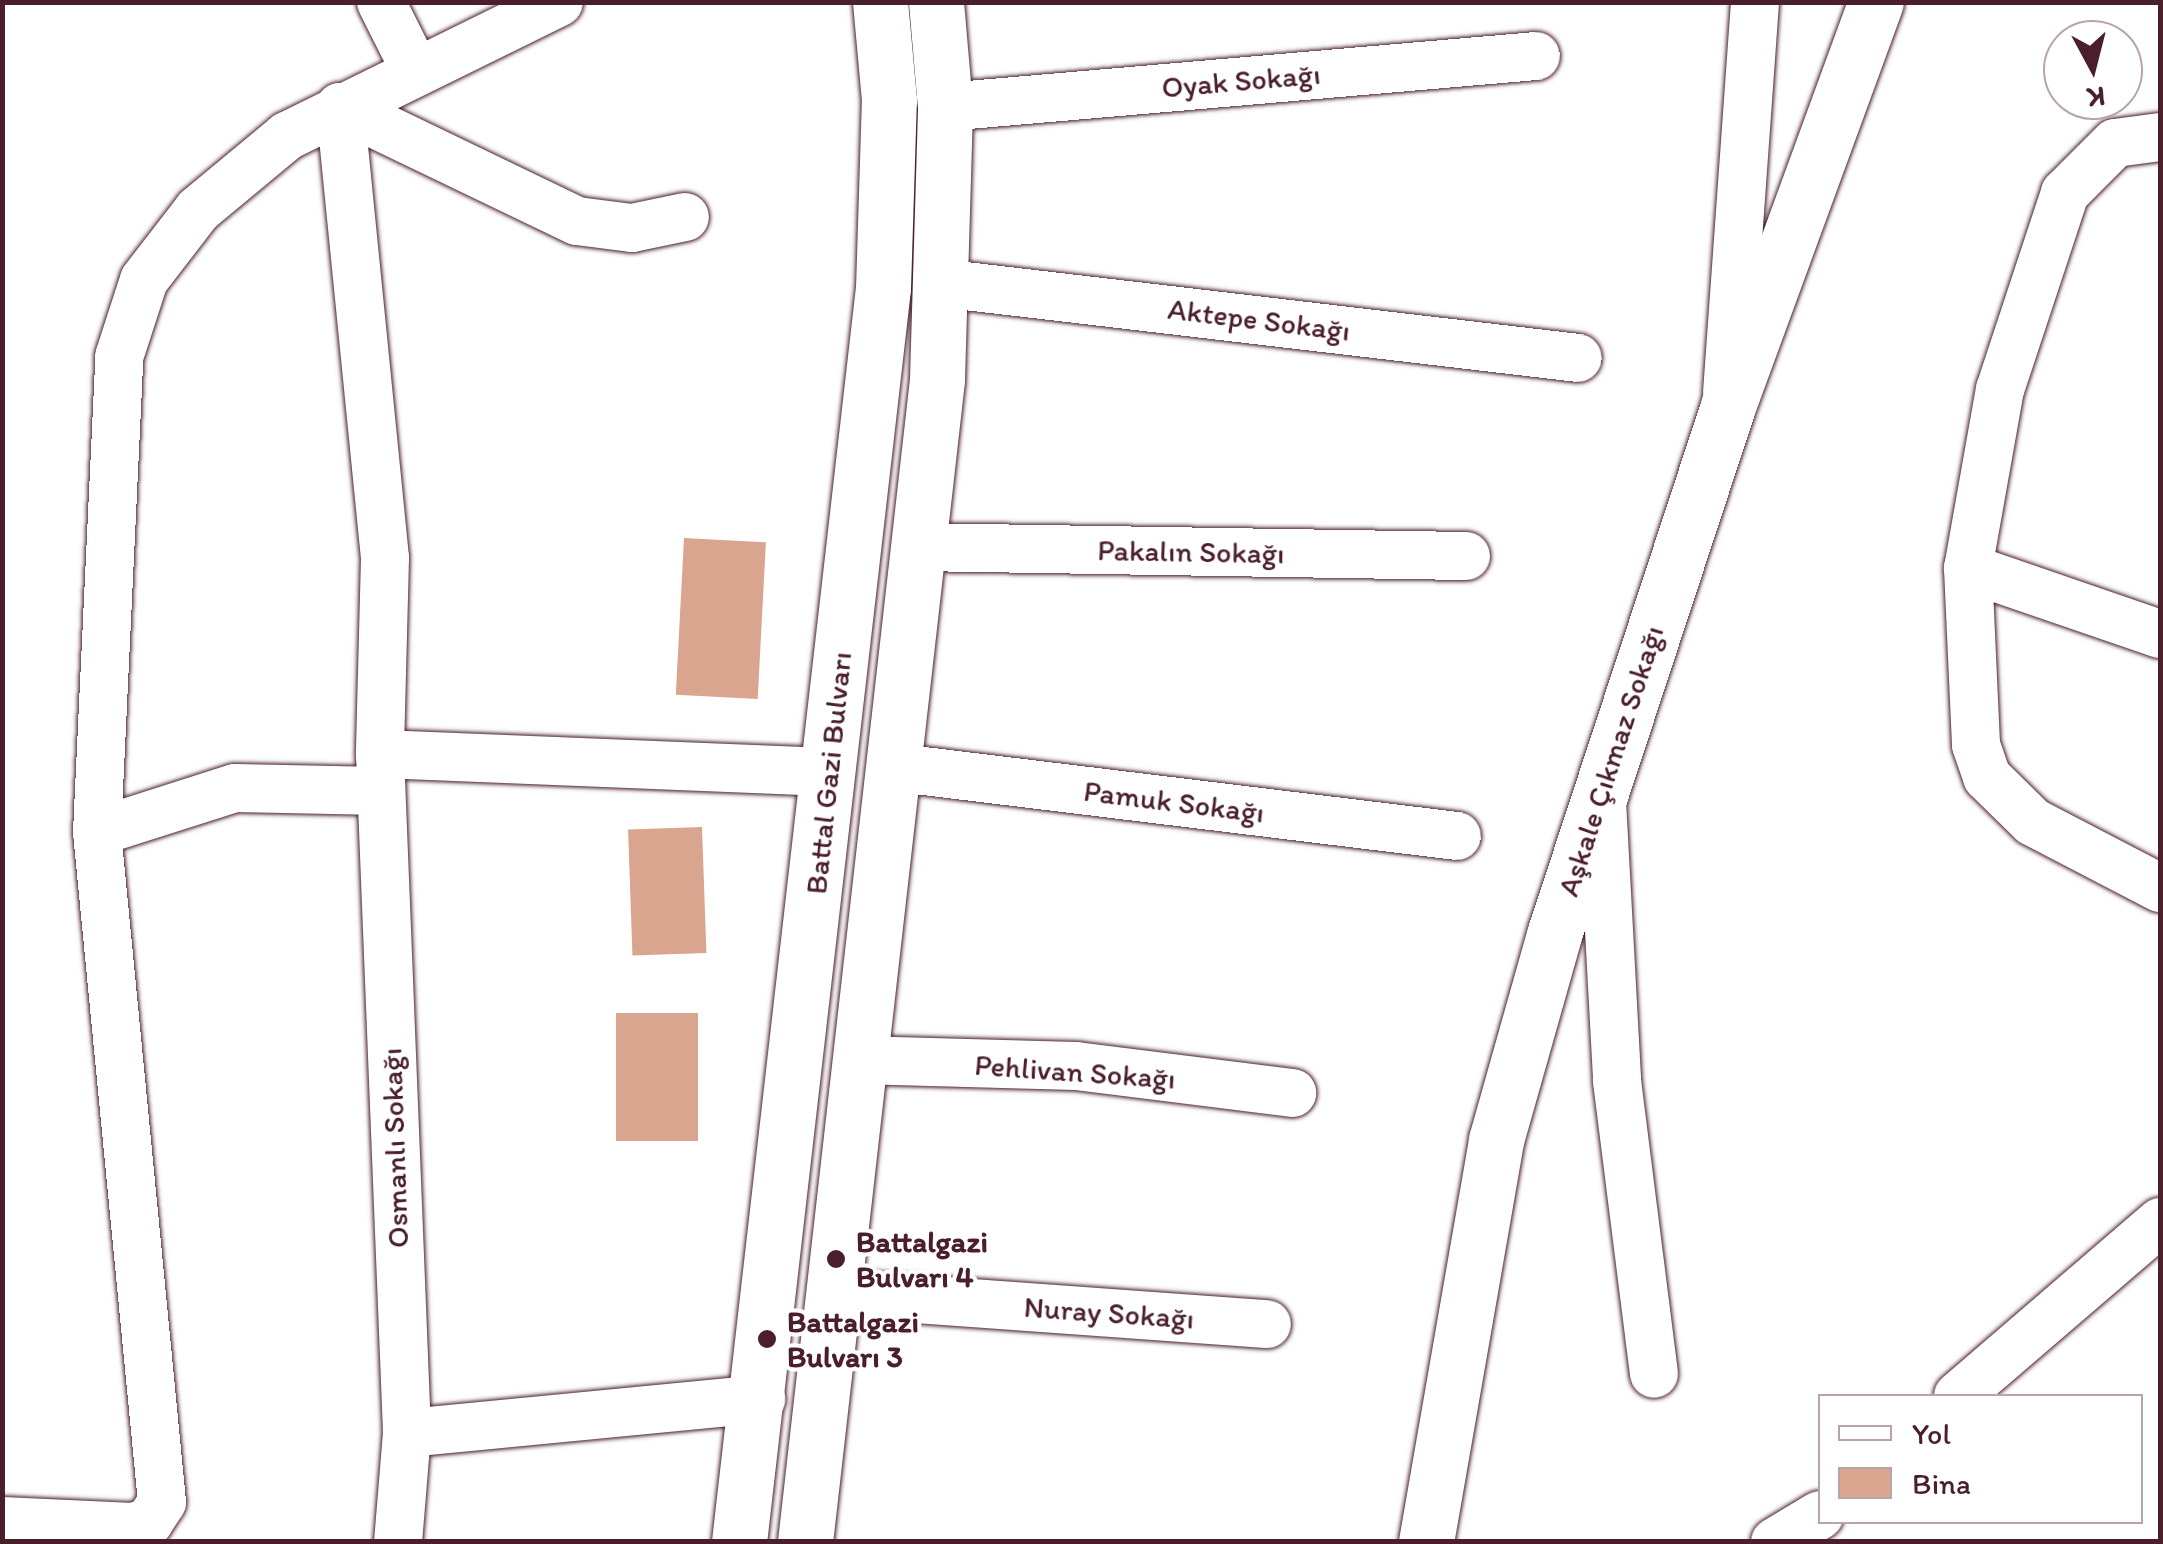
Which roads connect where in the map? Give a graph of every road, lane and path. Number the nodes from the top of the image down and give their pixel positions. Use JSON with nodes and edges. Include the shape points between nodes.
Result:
{"nodes":[{"id":1,"x":380,"y":2,"type":"edge"},
{"id":2,"x":880,"y":2,"type":"edge"},
{"id":3,"x":1755,"y":2,"type":"edge"},
{"id":4,"x":1876,"y":2,"type":"edge"},
{"id":5,"x":947,"y":4,"type":"edge"},
{"id":6,"x":543,"y":6,"type":"edge"},
{"id":7,"x":1536,"y":56,"type":"dead end"},
{"id":8,"x":414,"y":68,"type":"junction"},
{"id":9,"x":340,"y":107,"type":"junction"},
{"id":10,"x":945,"y":107,"type":"junction"},
{"id":11,"x":2160,"y":137,"type":"edge"},
{"id":12,"x":686,"y":217,"type":"dead end"},
{"id":13,"x":940,"y":283,"type":"junction"},
{"id":14,"x":1578,"y":358,"type":"dead end"},
{"id":15,"x":1728,"y":406,"type":"junction"},
{"id":16,"x":917,"y":547,"type":"junction"},
{"id":17,"x":1466,"y":556,"type":"dead end"},
{"id":18,"x":1968,"y":568,"type":"junction"},
{"id":19,"x":2160,"y":634,"type":"edge"},
{"id":20,"x":891,"y":768,"type":"junction"},
{"id":21,"x":380,"y":772,"type":"junction"},
{"id":22,"x":829,"y":772,"type":"junction"},
{"id":23,"x":1602,"y":785,"type":"junction"},
{"id":24,"x":96,"y":832,"type":"junction"},
{"id":25,"x":1457,"y":836,"type":"dead end"},
{"id":26,"x":2160,"y":888,"type":"edge"},
{"id":27,"x":858,"y":1060,"type":"junction"},
{"id":28,"x":1292,"y":1093,"type":"dead end"},
{"id":29,"x":2160,"y":1222,"type":"edge"},
{"id":30,"x":832,"y":1293,"type":"junction"},
{"id":31,"x":1267,"y":1324,"type":"dead end"},
{"id":32,"x":1654,"y":1374,"type":"dead end"},
{"id":33,"x":1960,"y":1394,"type":"edge"},
{"id":34,"x":760,"y":1399,"type":"junction"},
{"id":35,"x":407,"y":1434,"type":"junction"},
{"id":36,"x":1818,"y":1516,"type":"edge"},
{"id":37,"x":2,"y":1521,"type":"edge"},
{"id":38,"x":398,"y":1542,"type":"edge"},
{"id":39,"x":739,"y":1542,"type":"edge"},
{"id":40,"x":805,"y":1542,"type":"edge"},
{"id":41,"x":1426,"y":1542,"type":"edge"},
{"id":42,"x":1775,"y":1542,"type":"edge"}],
"edges":[{"from":1,"to":8,"type":"street"},
{"from":2,"to":22,"type":"main road","name":"Battal Gazi Bulvarı","via":[[890,100],[883,288]]},
{"from":3,"to":15,"type":"street"},
{"from":4,"to":15,"type":"main road","name":"Aşkale Çıkmaz Sokağı"},
{"from":5,"to":10,"type":"main road","name":"Battal Gazi Bulvarı"},
{"from":6,"to":8,"type":"street"},
{"from":7,"to":10,"type":"street","name":"Oyak Sokağı"},
{"from":8,"to":9,"type":"street"},
{"from":9,"to":12,"type":"street","via":[[577,221],[632,228]]},
{"from":9,"to":21,"type":"street","name":"Osmanlı Sokağı","via":[[385,558]]},
{"from":9,"to":24,"type":"street","via":[[287,136],[198,210],[139,295],[119,356]]},
{"from":10,"to":13,"type":"main road","name":"Battal Gazi Bulvarı"},
{"from":11,"to":18,"type":"street","via":[[2114,144],[2064,192],[2000,389]]},
{"from":13,"to":14,"type":"street","name":"Aktepe Sokağı"},
{"from":13,"to":16,"type":"main road","name":"Battal Gazi Bulvarı"},
{"from":15,"to":23,"type":"main road","name":"Aşkale Çıkmaz Sokağı"},
{"from":16,"to":17,"type":"street","name":"Pakalın Sokağı"},
{"from":16,"to":20,"type":"main road","name":"Battal Gazi Bulvarı"},
{"from":18,"to":19,"type":"street"},
{"from":18,"to":26,"type":"street","via":[[1976,745],[1987,776],[2034,822]]},
{"from":20,"to":25,"type":"street","name":"Pamuk Sokağı"},
{"from":20,"to":27,"type":"main road","name":"Battal Gazi Bulvarı"},
{"from":21,"to":22,"type":"street"},
{"from":21,"to":24,"type":"street","via":[[236,788]]},
{"from":21,"to":35,"type":"street","name":"Osmanlı Sokağı"},
{"from":22,"to":34,"type":"main road","name":"Battal Gazi Bulvarı"},
{"from":23,"to":32,"type":"street","via":[[1617,1081]]},
{"from":23,"to":41,"type":"main road","name":"Aşkale Çıkmaz Sokağı","via":[[1496,1140]]},
{"from":24,"to":37,"type":"street","via":[[162,1502],[141,1526]]},
{"from":27,"to":28,"type":"street","name":"Pehlivan Sokağı","via":[[1076,1066]]},
{"from":27,"to":30,"type":"main road","name":"Battal Gazi Bulvarı"},
{"from":29,"to":33,"type":"street"},
{"from":30,"to":31,"type":"street","name":"Nuray Sokağı"},
{"from":30,"to":40,"type":"main road","name":"Battal Gazi Bulvarı"},
{"from":34,"to":35,"type":"street"},
{"from":34,"to":39,"type":"main road","name":"Battal Gazi Bulvarı"},
{"from":35,"to":38,"type":"street","name":"Osmanlı Sokağı"},
{"from":36,"to":42,"type":"street"}]}
